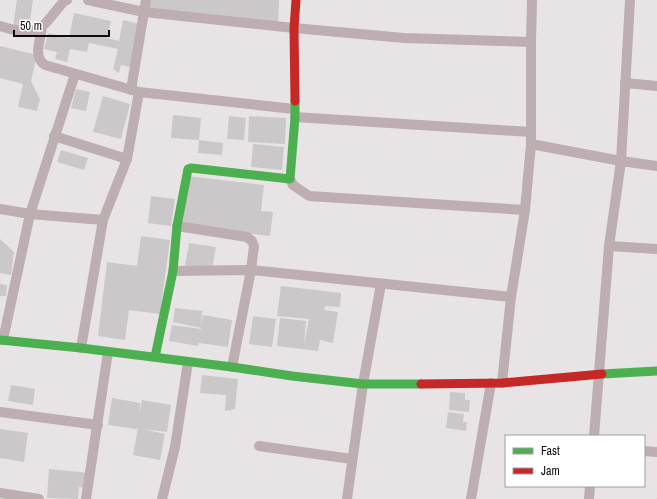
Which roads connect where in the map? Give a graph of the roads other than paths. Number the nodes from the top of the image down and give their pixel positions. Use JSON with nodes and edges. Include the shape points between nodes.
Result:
{"nodes":[{"id":1,"x":67,"y":0,"type":"edge"},
{"id":2,"x":88,"y":0,"type":"edge"},
{"id":3,"x":146,"y":0,"type":"edge"},
{"id":4,"x":296,"y":0,"type":"edge"},
{"id":5,"x":532,"y":0,"type":"edge"},
{"id":6,"x":630,"y":0,"type":"edge"},
{"id":7,"x":144,"y":12,"type":"junction"},
{"id":8,"x":0,"y":26,"type":"edge"},
{"id":9,"x":42,"y":28,"type":"junction"},
{"id":10,"x":294,"y":28,"type":"junction"},
{"id":11,"x":531,"y":42,"type":"junction"},
{"id":12,"x":75,"y":74,"type":"junction"},
{"id":13,"x":625,"y":83,"type":"junction"},
{"id":14,"x":657,"y":86,"type":"edge"},
{"id":15,"x":135,"y":91,"type":"junction"},
{"id":16,"x":295,"y":113,"type":"junction"},
{"id":17,"x":531,"y":132,"type":"junction"},
{"id":18,"x":54,"y":136,"type":"junction"},
{"id":19,"x":531,"y":144,"type":"junction"},
{"id":20,"x":127,"y":159,"type":"junction"},
{"id":21,"x":621,"y":161,"type":"junction"},
{"id":22,"x":657,"y":166,"type":"edge"},
{"id":23,"x":290,"y":179,"type":"junction"},
{"id":24,"x":0,"y":209,"type":"edge"},
{"id":25,"x":525,"y":210,"type":"junction"},
{"id":26,"x":30,"y":214,"type":"junction"},
{"id":27,"x":103,"y":220,"type":"junction"},
{"id":28,"x":177,"y":226,"type":"junction"},
{"id":29,"x":609,"y":246,"type":"junction"},
{"id":30,"x":657,"y":249,"type":"edge"},
{"id":31,"x":251,"y":270,"type":"junction"},
{"id":32,"x":173,"y":272,"type":"junction"},
{"id":33,"x":381,"y":284,"type":"junction"},
{"id":34,"x":511,"y":297,"type":"junction"},
{"id":35,"x":1,"y":340,"type":"edge"},
{"id":36,"x":81,"y":348,"type":"junction"},
{"id":37,"x":108,"y":352,"type":"junction"},
{"id":38,"x":155,"y":357,"type":"junction"},
{"id":39,"x":188,"y":362,"type":"junction"},
{"id":40,"x":232,"y":367,"type":"junction"},
{"id":41,"x":657,"y":371,"type":"edge"},
{"id":42,"x":599,"y":374,"type":"junction"},
{"id":43,"x":491,"y":383,"type":"junction"},
{"id":44,"x":502,"y":383,"type":"junction"},
{"id":45,"x":363,"y":384,"type":"junction"},
{"id":46,"x":0,"y":412,"type":"edge"},
{"id":47,"x":98,"y":425,"type":"junction"},
{"id":48,"x":594,"y":435,"type":"edge"},
{"id":49,"x":259,"y":446,"type":"dead end"},
{"id":50,"x":645,"y":451,"type":"edge"},
{"id":51,"x":657,"y":452,"type":"edge"},
{"id":52,"x":352,"y":459,"type":"junction"},
{"id":53,"x":590,"y":487,"type":"edge"},
{"id":54,"x":0,"y":493,"type":"edge"},
{"id":55,"x":39,"y":499,"type":"edge"},
{"id":56,"x":86,"y":499,"type":"edge"},
{"id":57,"x":162,"y":499,"type":"edge"},
{"id":58,"x":347,"y":499,"type":"edge"},
{"id":59,"x":471,"y":499,"type":"edge"},
{"id":60,"x":589,"y":499,"type":"edge"}],
"edges":[{"from":1,"to":9,"type":"street"},
{"from":2,"to":7,"type":"street"},
{"from":3,"to":7,"type":"street"},
{"from":4,"to":10,"type":"street"},
{"from":5,"to":11,"type":"street"},
{"from":6,"to":13,"type":"street"},
{"from":7,"to":10,"type":"street"},
{"from":7,"to":15,"type":"street"},
{"from":8,"to":9,"type":"street","via":[[19,32],[34,32]]},
{"from":9,"to":12,"type":"street","via":[[38,57],[41,62]]},
{"from":10,"to":11,"type":"street","via":[[404,38]]},
{"from":10,"to":16,"type":"street"},
{"from":11,"to":17,"type":"street"},
{"from":12,"to":15,"type":"street"},
{"from":12,"to":18,"type":"street"},
{"from":13,"to":14,"type":"street"},
{"from":13,"to":21,"type":"street"},
{"from":15,"to":16,"type":"street"},
{"from":15,"to":20,"type":"street"},
{"from":16,"to":17,"type":"street"},
{"from":16,"to":23,"type":"street"},
{"from":17,"to":19,"type":"street"},
{"from":18,"to":20,"type":"street"},
{"from":18,"to":26,"type":"street"},
{"from":19,"to":21,"type":"street"},
{"from":19,"to":25,"type":"street"},
{"from":20,"to":27,"type":"street"},
{"from":21,"to":22,"type":"street"},
{"from":21,"to":29,"type":"street"},
{"from":23,"to":25,"type":"street","via":[[293,185],[309,196]]},
{"from":23,"to":28,"type":"street","via":[[191,168],[186,173]]},
{"from":24,"to":26,"type":"street"},
{"from":25,"to":34,"type":"street"},
{"from":26,"to":27,"type":"street"},
{"from":26,"to":35,"type":"street"},
{"from":27,"to":36,"type":"street"},
{"from":28,"to":31,"type":"street","via":[[247,237],[254,246]]},
{"from":28,"to":32,"type":"street"},
{"from":29,"to":30,"type":"street"},
{"from":29,"to":42,"type":"street"},
{"from":31,"to":32,"type":"street"},
{"from":31,"to":33,"type":"street"},
{"from":31,"to":40,"type":"street"},
{"from":32,"to":38,"type":"street"},
{"from":33,"to":34,"type":"street"},
{"from":33,"to":45,"type":"street"},
{"from":34,"to":44,"type":"street"},
{"from":35,"to":36,"type":"street"},
{"from":36,"to":37,"type":"street"},
{"from":37,"to":38,"type":"street"},
{"from":37,"to":47,"type":"street"},
{"from":38,"to":39,"type":"street"},
{"from":39,"to":40,"type":"street"},
{"from":39,"to":57,"type":"street","via":[[175,447]]},
{"from":40,"to":45,"type":"street"},
{"from":41,"to":42,"type":"street"},
{"from":42,"to":44,"type":"street"},
{"from":42,"to":48,"type":"street"},
{"from":43,"to":44,"type":"street"},
{"from":43,"to":45,"type":"street"},
{"from":43,"to":59,"type":"street"},
{"from":45,"to":52,"type":"street"},
{"from":46,"to":47,"type":"street"},
{"from":47,"to":56,"type":"street"},
{"from":49,"to":52,"type":"street"},
{"from":50,"to":51,"type":"street"},
{"from":52,"to":58,"type":"street"},
{"from":53,"to":60,"type":"street"},
{"from":54,"to":55,"type":"street"}]}
